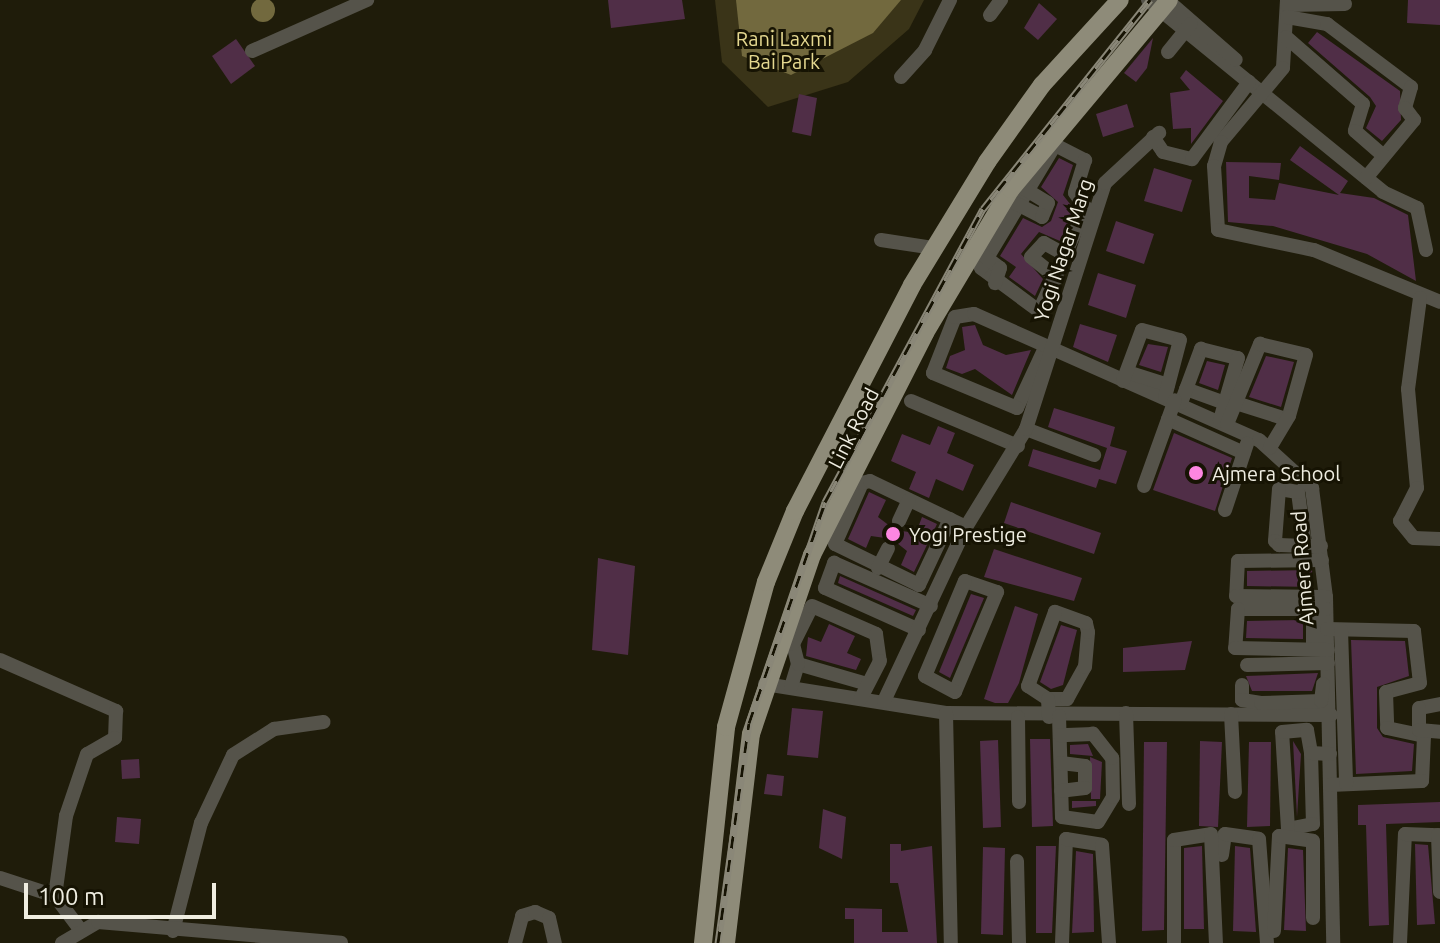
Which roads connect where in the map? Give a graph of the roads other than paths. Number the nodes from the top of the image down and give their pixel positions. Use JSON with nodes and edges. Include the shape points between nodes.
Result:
{"nodes":[{"id":1,"x":367,"y":0,"type":"edge"},
{"id":2,"x":950,"y":0,"type":"edge"},
{"id":3,"x":1001,"y":0,"type":"edge"},
{"id":4,"x":1120,"y":0,"type":"edge"},
{"id":5,"x":1162,"y":2,"type":"edge"},
{"id":6,"x":1319,"y":2,"type":"edge"},
{"id":7,"x":1345,"y":4,"type":"dead end"},
{"id":8,"x":1287,"y":7,"type":"edge"},
{"id":9,"x":990,"y":15,"type":"dead end"},
{"id":10,"x":1189,"y":26,"type":"junction"},
{"id":11,"x":1286,"y":37,"type":"junction"},
{"id":12,"x":252,"y":51,"type":"dead end"},
{"id":13,"x":1168,"y":52,"type":"dead end"},
{"id":14,"x":901,"y":77,"type":"dead end"},
{"id":15,"x":1258,"y":86,"type":"junction"},
{"id":16,"x":1384,"y":156,"type":"junction"},
{"id":17,"x":1369,"y":174,"type":"junction"},
{"id":18,"x":1026,"y":190,"type":"junction"},
{"id":19,"x":1017,"y":204,"type":"junction"},
{"id":20,"x":881,"y":240,"type":"dead end"},
{"id":21,"x":934,"y":248,"type":"junction"},
{"id":22,"x":1426,"y":250,"type":"dead end"},
{"id":23,"x":1062,"y":253,"type":"junction"},
{"id":24,"x":1064,"y":276,"type":"junction"},
{"id":25,"x":1420,"y":298,"type":"junction"},
{"id":26,"x":1440,"y":302,"type":"edge"},
{"id":27,"x":947,"y":313,"type":"junction"},
{"id":28,"x":1048,"y":352,"type":"junction"},
{"id":29,"x":924,"y":357,"type":"junction"},
{"id":30,"x":1125,"y":376,"type":"junction"},
{"id":31,"x":1175,"y":395,"type":"junction"},
{"id":32,"x":911,"y":401,"type":"dead end"},
{"id":33,"x":1231,"y":403,"type":"junction"},
{"id":34,"x":1168,"y":419,"type":"junction"},
{"id":35,"x":1286,"y":419,"type":"junction"},
{"id":36,"x":1223,"y":422,"type":"junction"},
{"id":37,"x":1026,"y":429,"type":"junction"},
{"id":38,"x":1250,"y":436,"type":"junction"},
{"id":39,"x":1018,"y":446,"type":"junction"},
{"id":40,"x":1270,"y":448,"type":"junction"},
{"id":41,"x":1244,"y":453,"type":"junction"},
{"id":42,"x":1094,"y":455,"type":"dead end"},
{"id":43,"x":1144,"y":486,"type":"dead end"},
{"id":44,"x":1302,"y":487,"type":"junction"},
{"id":45,"x":909,"y":500,"type":"junction"},
{"id":46,"x":1225,"y":510,"type":"dead end"},
{"id":47,"x":950,"y":519,"type":"junction"},
{"id":48,"x":899,"y":521,"type":"dead end"},
{"id":49,"x":966,"y":527,"type":"junction"},
{"id":50,"x":1440,"y":539,"type":"edge"},
{"id":51,"x":1305,"y":546,"type":"junction"},
{"id":52,"x":888,"y":548,"type":"dead end"},
{"id":53,"x":1319,"y":555,"type":"junction"},
{"id":54,"x":878,"y":568,"type":"junction"},
{"id":55,"x":926,"y":576,"type":"junction"},
{"id":56,"x":933,"y":596,"type":"junction"},
{"id":57,"x":956,"y":601,"type":"junction"},
{"id":58,"x":1320,"y":601,"type":"junction"},
{"id":59,"x":803,"y":602,"type":"junction"},
{"id":60,"x":1334,"y":630,"type":"junction"},
{"id":61,"x":914,"y":633,"type":"junction"},
{"id":62,"x":1313,"y":643,"type":"dead end"},
{"id":63,"x":934,"y":654,"type":"junction"},
{"id":64,"x":1326,"y":659,"type":"junction"},
{"id":65,"x":0,"y":660,"type":"edge"},
{"id":66,"x":798,"y":664,"type":"junction"},
{"id":67,"x":1247,"y":665,"type":"dead end"},
{"id":68,"x":765,"y":684,"type":"junction"},
{"id":69,"x":1242,"y":685,"type":"dead end"},
{"id":70,"x":791,"y":687,"type":"junction"},
{"id":71,"x":862,"y":690,"type":"junction"},
{"id":72,"x":1048,"y":699,"type":"junction"},
{"id":73,"x":884,"y":701,"type":"junction"},
{"id":74,"x":1440,"y":704,"type":"edge"},
{"id":75,"x":1270,"y":708,"type":"junction"},
{"id":76,"x":1300,"y":708,"type":"junction"},
{"id":77,"x":946,"y":713,"type":"junction"},
{"id":78,"x":1126,"y":713,"type":"junction"},
{"id":79,"x":1231,"y":714,"type":"junction"},
{"id":80,"x":1331,"y":715,"type":"junction"},
{"id":81,"x":1054,"y":716,"type":"junction"},
{"id":82,"x":1018,"y":717,"type":"junction"},
{"id":83,"x":324,"y":722,"type":"dead end"},
{"id":84,"x":1440,"y":732,"type":"edge"},
{"id":85,"x":1060,"y":735,"type":"junction"},
{"id":86,"x":1311,"y":753,"type":"junction"},
{"id":87,"x":1330,"y":754,"type":"junction"},
{"id":88,"x":1061,"y":763,"type":"junction"},
{"id":89,"x":1346,"y":784,"type":"junction"},
{"id":90,"x":1330,"y":785,"type":"junction"},
{"id":91,"x":1061,"y":791,"type":"junction"},
{"id":92,"x":1235,"y":792,"type":"dead end"},
{"id":93,"x":1019,"y":802,"type":"dead end"},
{"id":94,"x":1129,"y":804,"type":"dead end"},
{"id":95,"x":1329,"y":807,"type":"junction"},
{"id":96,"x":1312,"y":808,"type":"junction"},
{"id":97,"x":1017,"y":861,"type":"dead end"},
{"id":98,"x":1331,"y":874,"type":"junction"},
{"id":99,"x":1313,"y":875,"type":"junction"},
{"id":100,"x":0,"y":878,"type":"edge"},
{"id":101,"x":1440,"y":892,"type":"edge"},
{"id":102,"x":55,"y":896,"type":"junction"},
{"id":103,"x":1313,"y":918,"type":"dead end"},
{"id":104,"x":79,"y":928,"type":"junction"},
{"id":105,"x":173,"y":931,"type":"junction"},
{"id":106,"x":62,"y":943,"type":"edge"},
{"id":107,"x":341,"y":943,"type":"edge"},
{"id":108,"x":515,"y":943,"type":"edge"},
{"id":109,"x":555,"y":943,"type":"edge"},
{"id":110,"x":703,"y":943,"type":"edge"},
{"id":111,"x":726,"y":943,"type":"edge"},
{"id":112,"x":951,"y":943,"type":"edge"},
{"id":113,"x":1019,"y":943,"type":"edge"},
{"id":114,"x":1062,"y":943,"type":"edge"},
{"id":115,"x":1109,"y":943,"type":"edge"},
{"id":116,"x":1174,"y":943,"type":"edge"},
{"id":117,"x":1216,"y":943,"type":"edge"},
{"id":118,"x":1222,"y":943,"type":"edge"},
{"id":119,"x":1267,"y":943,"type":"edge"},
{"id":120,"x":1274,"y":943,"type":"edge"},
{"id":121,"x":1333,"y":943,"type":"edge"},
{"id":122,"x":1400,"y":943,"type":"edge"}],
"edges":[{"from":1,"to":12,"type":"street"},
{"from":2,"to":14,"type":"street","via":[[925,50]]},
{"from":3,"to":9,"type":"street"},
{"from":4,"to":21,"type":"main road","name":"Link Road","via":[[1042,85]]},
{"from":5,"to":10,"type":"street"},
{"from":5,"to":27,"type":"main road","name":"Link Road","via":[[1047,140]]},
{"from":6,"to":7,"type":"street"},
{"from":6,"to":8,"type":"street"},
{"from":8,"to":11,"type":"street"},
{"from":8,"to":16,"type":"street","via":[[1327,24],[1411,87],[1405,108],[1414,120]]},
{"from":10,"to":13,"type":"street"},
{"from":10,"to":15,"type":"street"},
{"from":11,"to":15,"type":"street","via":[[1283,68]]},
{"from":11,"to":16,"type":"street","via":[[1363,104],[1355,131]]},
{"from":15,"to":17,"type":"street"},
{"from":15,"to":24,"type":"street","name":"Yogi Nagar Marg","via":[[1192,159],[1163,152],[1156,135],[1109,174]]},
{"from":15,"to":25,"type":"street","via":[[1221,142],[1214,166],[1218,230],[1334,256]]},
{"from":16,"to":17,"type":"street"},
{"from":17,"to":22,"type":"street","via":[[1423,217]]},
{"from":18,"to":19,"type":"street"},
{"from":18,"to":19,"type":"street","via":[[1048,203],[1042,217]]},
{"from":18,"to":23,"type":"street","via":[[1055,145],[1085,160],[1075,193],[1086,208]]},
{"from":19,"to":24,"type":"street","via":[[984,256],[983,275],[1039,311]]},
{"from":20,"to":21,"type":"street"},
{"from":21,"to":110,"type":"main road","name":"Link Road","via":[[820,462],[766,582],[726,727]]},
{"from":23,"to":24,"type":"street"},
{"from":23,"to":24,"type":"street","via":[[1044,243],[1031,257]]},
{"from":24,"to":28,"type":"street","name":"Yogi Nagar Marg"},
{"from":25,"to":26,"type":"street"},
{"from":25,"to":50,"type":"street","via":[[1408,389],[1417,488],[1400,521],[1414,538]]},
{"from":27,"to":28,"type":"street","name":"Ajmera Road","via":[[974,314]]},
{"from":27,"to":29,"type":"main road","name":"Link Road"},
{"from":28,"to":29,"type":"street","via":[[1017,408],[945,382]]},
{"from":28,"to":30,"type":"street","name":"Ajmera Road"},
{"from":28,"to":37,"type":"street"},
{"from":29,"to":59,"type":"main road","name":"Link Road"},
{"from":30,"to":31,"type":"street","name":"Ajmera Road"},
{"from":30,"to":31,"type":"street","via":[[1146,328],[1180,340]]},
{"from":31,"to":33,"type":"street"},
{"from":31,"to":33,"type":"street","via":[[1201,349],[1238,358]]},
{"from":31,"to":34,"type":"street"},
{"from":31,"to":36,"type":"street","name":"Ajmera Road"},
{"from":32,"to":39,"type":"street"},
{"from":33,"to":35,"type":"street"},
{"from":33,"to":35,"type":"street","via":[[1260,344],[1306,355]]},
{"from":33,"to":36,"type":"street"},
{"from":34,"to":41,"type":"street"},
{"from":34,"to":43,"type":"street"},
{"from":35,"to":40,"type":"street"},
{"from":36,"to":38,"type":"street","name":"Ajmera Road"},
{"from":37,"to":39,"type":"street"},
{"from":37,"to":42,"type":"street"},
{"from":38,"to":40,"type":"street","name":"Ajmera Road"},
{"from":38,"to":41,"type":"street"},
{"from":39,"to":49,"type":"street"},
{"from":40,"to":44,"type":"street","name":"Ajmera Road"},
{"from":41,"to":46,"type":"street"},
{"from":44,"to":51,"type":"street"},
{"from":44,"to":51,"type":"street","via":[[1274,493],[1275,541]]},
{"from":44,"to":53,"type":"street","name":"Ajmera Road","via":[[1317,500]]},
{"from":45,"to":47,"type":"street"},
{"from":45,"to":48,"type":"street"},
{"from":45,"to":54,"type":"street","via":[[862,483],[835,544]]},
{"from":47,"to":49,"type":"street"},
{"from":47,"to":55,"type":"street"},
{"from":49,"to":56,"type":"street"},
{"from":51,"to":53,"type":"street"},
{"from":52,"to":54,"type":"street"},
{"from":53,"to":58,"type":"street","name":"Ajmera Road"},
{"from":53,"to":58,"type":"street","via":[[1238,561],[1236,596]]},
{"from":54,"to":55,"type":"street","via":[[919,585]]},
{"from":55,"to":56,"type":"street"},
{"from":56,"to":57,"type":"street"},
{"from":56,"to":61,"type":"street"},
{"from":56,"to":61,"type":"street","via":[[838,563],[824,585]]},
{"from":57,"to":63,"type":"street"},
{"from":57,"to":63,"type":"street","via":[[965,581],[997,592],[960,691],[927,684]]},
{"from":58,"to":60,"type":"street","name":"Ajmera Road"},
{"from":58,"to":62,"type":"street"},
{"from":58,"to":64,"type":"street","via":[[1238,609],[1235,648]]},
{"from":59,"to":66,"type":"street","via":[[793,644]]},
{"from":59,"to":68,"type":"main road","name":"Link Road"},
{"from":59,"to":71,"type":"street","via":[[876,634],[880,661]]},
{"from":60,"to":64,"type":"street","name":"Ajmera Road"},
{"from":60,"to":89,"type":"street"},
{"from":60,"to":89,"type":"street","via":[[1414,631],[1420,683],[1386,692],[1387,728],[1424,736],[1422,781]]},
{"from":61,"to":63,"type":"street"},
{"from":61,"to":73,"type":"street"},
{"from":64,"to":67,"type":"street"},
{"from":64,"to":76,"type":"street","via":[[1323,700]]},
{"from":64,"to":80,"type":"street","name":"Ajmera Road"},
{"from":65,"to":102,"type":"street","via":[[116,711],[115,738],[83,760],[66,816]]},
{"from":66,"to":70,"type":"street"},
{"from":66,"to":71,"type":"street"},
{"from":68,"to":70,"type":"street"},
{"from":68,"to":111,"type":"main road","name":"Link Road","via":[[746,766]]},
{"from":69,"to":75,"type":"street","via":[[1245,703]]},
{"from":70,"to":71,"type":"street"},
{"from":71,"to":73,"type":"street"},
{"from":72,"to":72,"type":"street","via":[[1028,686],[1055,612],[1086,623],[1088,632],[1085,667],[1067,699]]},
{"from":72,"to":81,"type":"street"},
{"from":73,"to":77,"type":"street"},
{"from":74,"to":84,"type":"street","via":[[1419,708],[1419,730]]},
{"from":75,"to":76,"type":"street"},
{"from":75,"to":79,"type":"street"},
{"from":76,"to":80,"type":"street"},
{"from":77,"to":82,"type":"street"},
{"from":77,"to":112,"type":"street"},
{"from":78,"to":79,"type":"street"},
{"from":78,"to":81,"type":"street"},
{"from":78,"to":94,"type":"street"},
{"from":79,"to":92,"type":"street"},
{"from":80,"to":87,"type":"street","name":"Ajmera Road"},
{"from":81,"to":82,"type":"street"},
{"from":81,"to":85,"type":"street"},
{"from":82,"to":93,"type":"street"},
{"from":83,"to":105,"type":"street","via":[[274,729],[233,755],[201,823]]},
{"from":85,"to":88,"type":"street"},
{"from":85,"to":91,"type":"street","via":[[1096,736],[1112,758],[1113,797],[1098,822],[1066,822]]},
{"from":86,"to":87,"type":"street"},
{"from":86,"to":96,"type":"street"},
{"from":86,"to":96,"type":"street","via":[[1307,730],[1282,732],[1284,823],[1311,828]]},
{"from":87,"to":90,"type":"street","name":"Ajmera Road"},
{"from":88,"to":91,"type":"street"},
{"from":88,"to":91,"type":"street","via":[[1085,766],[1085,788]]},
{"from":89,"to":90,"type":"street"},
{"from":90,"to":95,"type":"street","name":"Ajmera Road"},
{"from":95,"to":96,"type":"street"},
{"from":95,"to":98,"type":"street","name":"Ajmera Road"},
{"from":97,"to":113,"type":"street"},
{"from":98,"to":99,"type":"street"},
{"from":98,"to":121,"type":"street","name":"Ajmera Road"},
{"from":99,"to":103,"type":"street"},
{"from":99,"to":120,"type":"street","via":[[1309,837],[1274,841]]},
{"from":100,"to":102,"type":"street"},
{"from":101,"to":122,"type":"street","via":[[1438,835],[1405,834]]},
{"from":102,"to":104,"type":"street"},
{"from":104,"to":105,"type":"street","via":[[98,922]]},
{"from":104,"to":106,"type":"street"},
{"from":105,"to":107,"type":"street"},
{"from":108,"to":109,"type":"street","via":[[522,916],[535,912],[549,918]]},
{"from":114,"to":115,"type":"street","via":[[1066,839],[1102,845]]},
{"from":116,"to":117,"type":"street","via":[[1174,840],[1200,834],[1215,838]]},
{"from":118,"to":119,"type":"street","via":[[1225,834],[1259,839]]}]}
